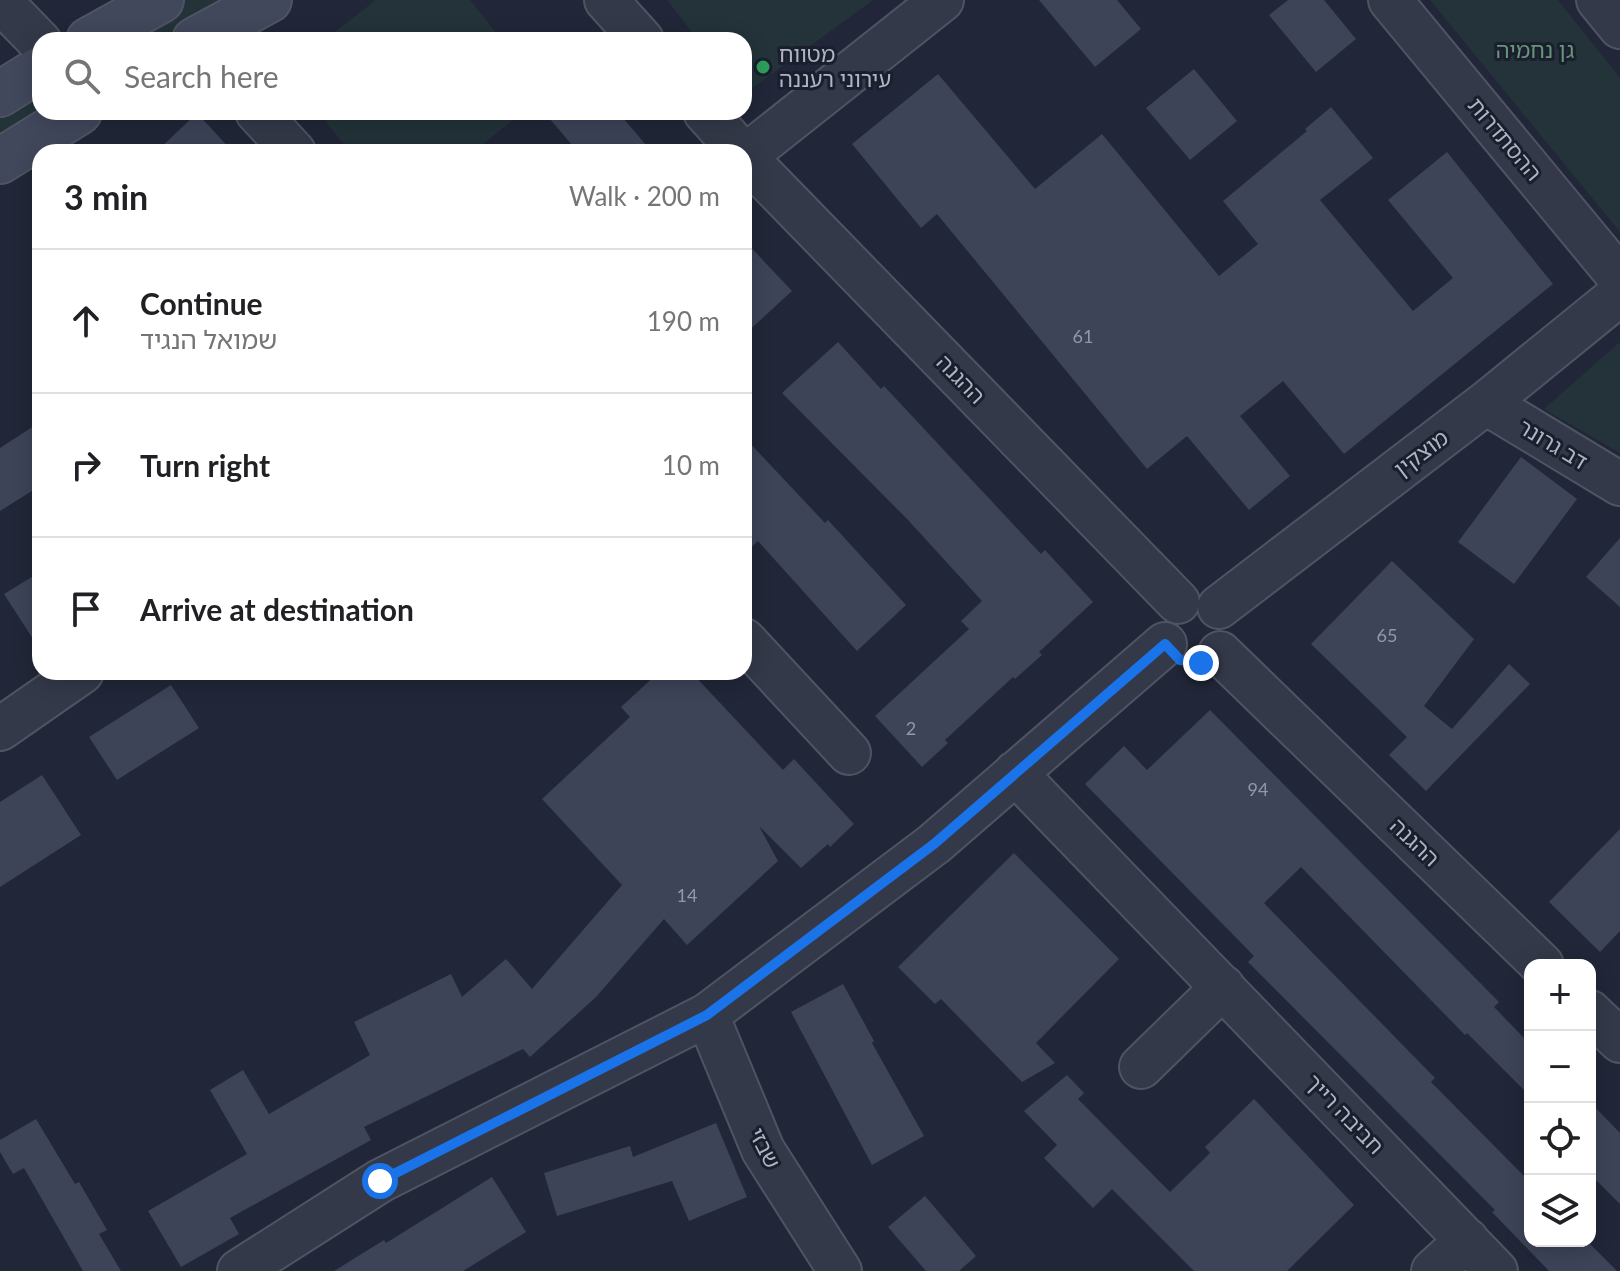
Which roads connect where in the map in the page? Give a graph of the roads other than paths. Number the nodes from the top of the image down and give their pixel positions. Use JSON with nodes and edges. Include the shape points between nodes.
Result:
{"nodes":[{"id":1,"x":161,"y":0,"type":"edge"},
{"id":2,"x":269,"y":0,"type":"edge"},
{"id":3,"x":606,"y":0,"type":"edge"},
{"id":4,"x":942,"y":0,"type":"edge"},
{"id":5,"x":1390,"y":0,"type":"edge"},
{"id":6,"x":1598,"y":0,"type":"edge"},
{"id":7,"x":0,"y":1,"type":"edge"},
{"id":8,"x":1620,"y":27,"type":"edge"},
{"id":9,"x":103,"y":32,"type":"edge"},
{"id":10,"x":210,"y":32,"type":"edge"},
{"id":11,"x":635,"y":32,"type":"edge"},
{"id":12,"x":32,"y":34,"type":"edge"},
{"id":13,"x":32,"y":74,"type":"edge"},
{"id":14,"x":0,"y":94,"type":"edge"},
{"id":15,"x":66,"y":120,"type":"edge"},
{"id":16,"x":264,"y":120,"type":"edge"},
{"id":17,"x":712,"y":120,"type":"edge"},
{"id":18,"x":287,"y":144,"type":"edge"},
{"id":19,"x":733,"y":144,"type":"edge"},
{"id":20,"x":752,"y":148,"type":"edge"},
{"id":21,"x":0,"y":161,"type":"edge"},
{"id":22,"x":752,"y":164,"type":"edge"},
{"id":23,"x":1620,"y":278,"type":"edge"},
{"id":24,"x":1620,"y":294,"type":"edge"},
{"id":25,"x":1486,"y":403,"type":"junction"},
{"id":26,"x":1620,"y":484,"type":"edge"},
{"id":27,"x":1178,"y":602,"type":"junction"},
{"id":28,"x":1219,"y":607,"type":"junction"},
{"id":29,"x":1165,"y":644,"type":"junction"},
{"id":30,"x":752,"y":649,"type":"edge"},
{"id":31,"x":1220,"y":653,"type":"junction"},
{"id":32,"x":67,"y":680,"type":"edge"},
{"id":33,"x":5,"y":714,"type":"edge"},
{"id":34,"x":849,"y":753,"type":"dead end"},
{"id":35,"x":1015,"y":773,"type":"junction"},
{"id":36,"x":1536,"y":959,"type":"edge"},
{"id":37,"x":1223,"y":987,"type":"junction"},
{"id":38,"x":707,"y":1015,"type":"junction"},
{"id":39,"x":1596,"y":1018,"type":"edge"},
{"id":40,"x":1620,"y":1041,"type":"edge"},
{"id":41,"x":1141,"y":1067,"type":"dead end"},
{"id":42,"x":1467,"y":1240,"type":"junction"},
{"id":43,"x":239,"y":1271,"type":"edge"},
{"id":44,"x":840,"y":1271,"type":"edge"},
{"id":45,"x":1433,"y":1271,"type":"edge"},
{"id":46,"x":1496,"y":1271,"type":"edge"}],
"edges":[{"from":1,"to":9,"type":"street"},
{"from":2,"to":10,"type":"street"},
{"from":3,"to":11,"type":"street"},
{"from":4,"to":20,"type":"street"},
{"from":5,"to":23,"type":"street","name":"ההסתדרות"},
{"from":6,"to":8,"type":"street"},
{"from":7,"to":12,"type":"street"},
{"from":13,"to":14,"type":"street"},
{"from":15,"to":21,"type":"street"},
{"from":16,"to":18,"type":"street"},
{"from":17,"to":19,"type":"street","name":"ההגנה"},
{"from":22,"to":27,"type":"street","name":"ההגנה"},
{"from":24,"to":25,"type":"street","name":"מוצקין"},
{"from":25,"to":26,"type":"street","name":"דב גרונר"},
{"from":25,"to":28,"type":"street","name":"מוצקין"},
{"from":27,"to":28,"type":"street","via":[[1199,598]]},
{"from":27,"to":29,"type":"street","via":[[1163,626]]},
{"from":28,"to":31,"type":"street","via":[[1229,635]]},
{"from":29,"to":31,"type":"street","via":[[1190,663]]},
{"from":29,"to":35,"type":"street"},
{"from":30,"to":34,"type":"street"},
{"from":31,"to":36,"type":"street","name":"ההגנה"},
{"from":32,"to":33,"type":"street"},
{"from":35,"to":37,"type":"street","name":"חביבה רייך"},
{"from":35,"to":38,"type":"street","via":[[934,844]]},
{"from":37,"to":41,"type":"street"},
{"from":37,"to":42,"type":"street","name":"חביבה רייך"},
{"from":38,"to":43,"type":"street","via":[[380,1181]]},
{"from":38,"to":44,"type":"street","name":"שבזי","via":[[763,1150]]},
{"from":39,"to":40,"type":"street"},
{"from":42,"to":45,"type":"street"},
{"from":42,"to":46,"type":"street","name":"חביבה רייך"}]}
